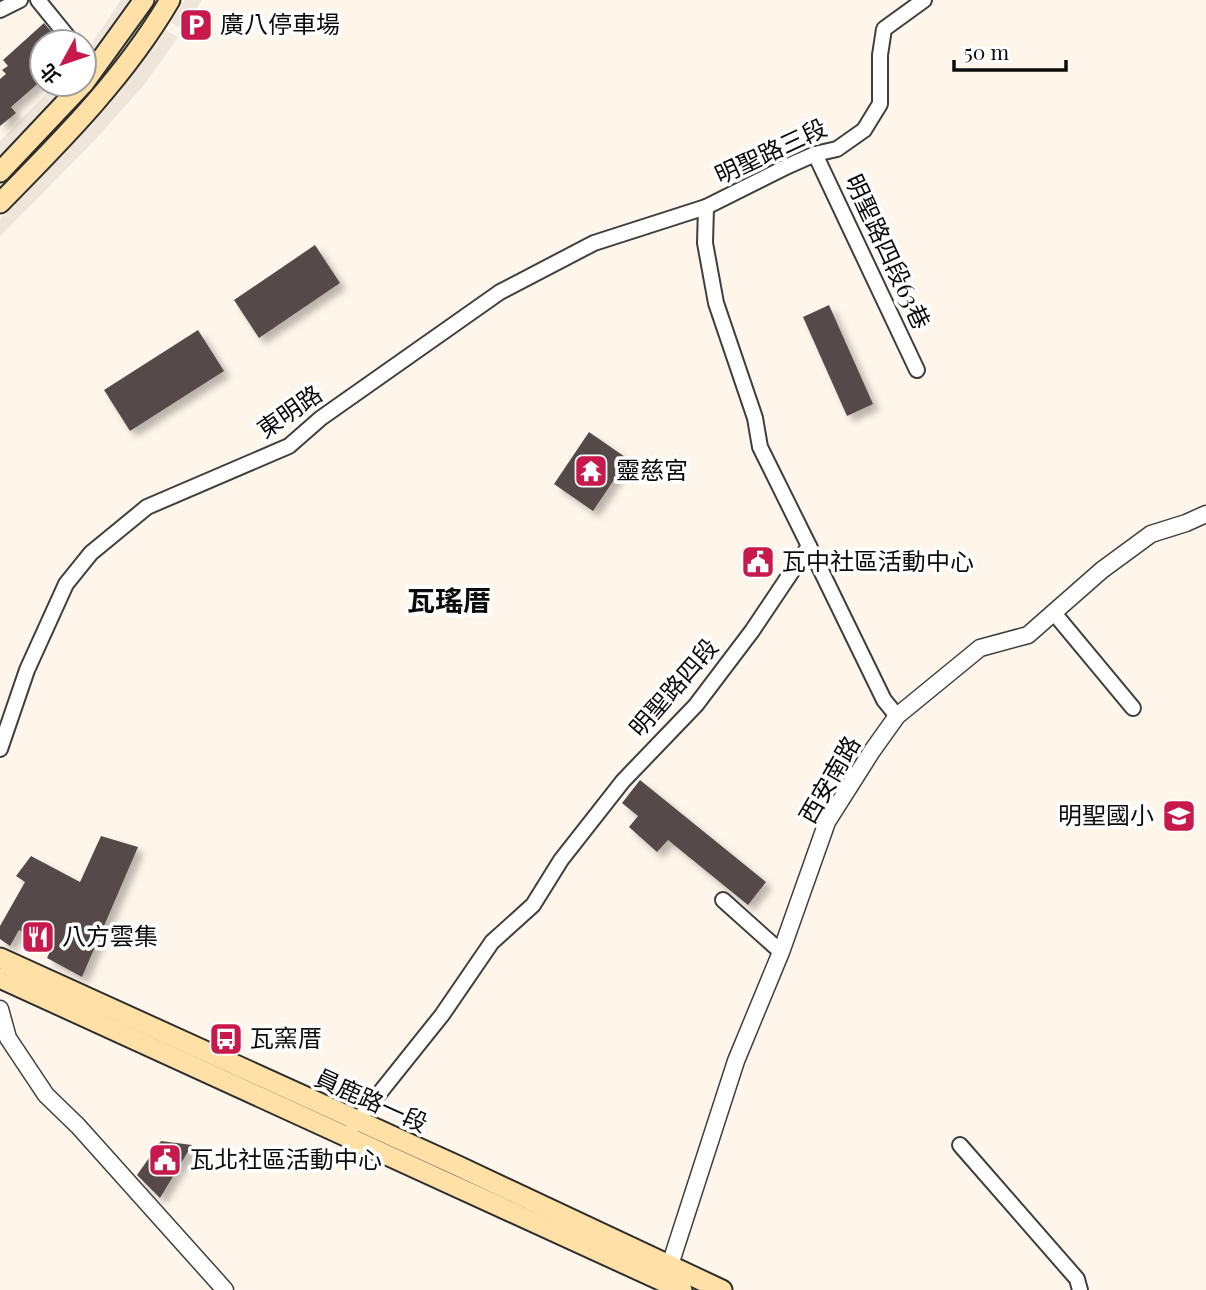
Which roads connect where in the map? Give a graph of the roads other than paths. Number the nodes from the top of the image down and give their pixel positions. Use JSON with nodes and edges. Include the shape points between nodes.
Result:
{"nodes":[{"id":1,"x":20,"y":0,"type":"edge"},
{"id":2,"x":38,"y":0,"type":"edge"},
{"id":3,"x":144,"y":0,"type":"edge"},
{"id":4,"x":170,"y":0,"type":"edge"},
{"id":5,"x":924,"y":0,"type":"edge"},
{"id":6,"x":0,"y":10,"type":"edge"},
{"id":7,"x":61,"y":28,"type":"edge"},
{"id":8,"x":98,"y":58,"type":"edge"},
{"id":9,"x":64,"y":98,"type":"edge"},
{"id":10,"x":816,"y":154,"type":"junction"},
{"id":11,"x":0,"y":172,"type":"edge"},
{"id":12,"x":0,"y":204,"type":"edge"},
{"id":13,"x":706,"y":207,"type":"junction"},
{"id":14,"x":917,"y":370,"type":"dead end"},
{"id":15,"x":1206,"y":514,"type":"edge"},
{"id":16,"x":809,"y":546,"type":"junction"},
{"id":17,"x":1054,"y":613,"type":"junction"},
{"id":18,"x":1133,"y":708,"type":"dead end"},
{"id":19,"x":897,"y":716,"type":"junction"},
{"id":20,"x":0,"y":749,"type":"edge"},
{"id":21,"x":723,"y":900,"type":"dead end"},
{"id":22,"x":781,"y":952,"type":"junction"},
{"id":23,"x":0,"y":958,"type":"edge"},
{"id":24,"x":0,"y":978,"type":"edge"},
{"id":25,"x":0,"y":1009,"type":"edge"},
{"id":26,"x":351,"y":1129,"type":"junction"},
{"id":27,"x":960,"y":1145,"type":"dead end"},
{"id":28,"x":670,"y":1265,"type":"junction"},
{"id":29,"x":225,"y":1290,"type":"edge"},
{"id":30,"x":682,"y":1290,"type":"edge"},
{"id":31,"x":722,"y":1290,"type":"edge"},
{"id":32,"x":1080,"y":1290,"type":"edge"}],
"edges":[{"from":1,"to":6,"type":"street"},
{"from":2,"to":7,"type":"street"},
{"from":3,"to":8,"type":"main road"},
{"from":4,"to":12,"type":"main road","via":[[110,86]]},
{"from":5,"to":10,"type":"street","name":"明聖路三段","via":[[884,29],[880,104],[864,130],[837,149]]},
{"from":9,"to":11,"type":"main road"},
{"from":10,"to":13,"type":"street","name":"明聖路三段"},
{"from":10,"to":14,"type":"street","name":"明聖路四段63巷"},
{"from":13,"to":16,"type":"street","via":[[705,243],[716,303],[755,418],[760,447]]},
{"from":13,"to":20,"type":"street","name":"東明路","via":[[594,243],[500,292],[321,418],[289,446],[147,507],[91,554],[66,584],[27,670]]},
{"from":15,"to":17,"type":"street","name":"西安南路","via":[[1151,534]]},
{"from":16,"to":19,"type":"street","via":[[884,700]]},
{"from":16,"to":26,"type":"street","name":"明聖路四段","via":[[696,705],[623,781],[561,860],[538,899],[492,942],[442,1015]]},
{"from":17,"to":18,"type":"street"},
{"from":17,"to":19,"type":"street","name":"西安南路","via":[[1028,635],[980,648]]},
{"from":19,"to":22,"type":"street","name":"西安南路","via":[[827,822]]},
{"from":21,"to":22,"type":"street"},
{"from":22,"to":28,"type":"street","name":"西安南路","via":[[736,1061]]},
{"from":23,"to":26,"type":"main road","name":"員鹿路一段"},
{"from":24,"to":26,"type":"main road","name":"員鹿路一段"},
{"from":25,"to":29,"type":"street","via":[[8,1038],[46,1095]]},
{"from":26,"to":28,"type":"main road","name":"員鹿路一段","via":[[458,1166]]},
{"from":26,"to":30,"type":"main road","name":"員鹿路一段"},
{"from":27,"to":32,"type":"street","via":[[1077,1279]]},
{"from":28,"to":31,"type":"main road","name":"員鹿路一段"}]}
